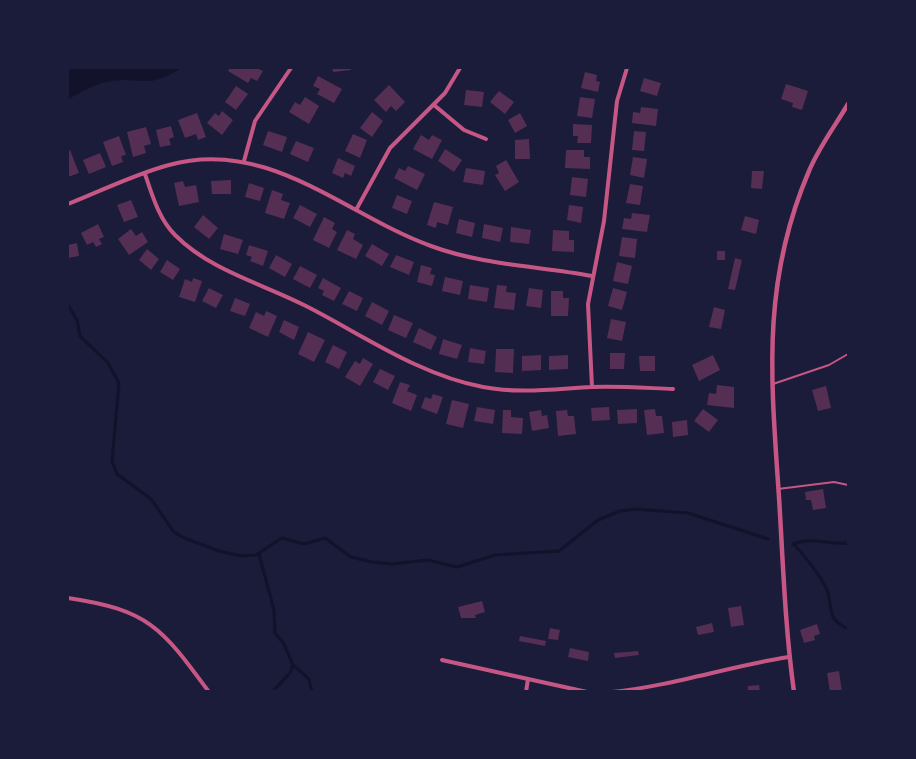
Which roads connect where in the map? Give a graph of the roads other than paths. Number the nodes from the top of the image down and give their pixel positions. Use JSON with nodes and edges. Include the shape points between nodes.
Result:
{"nodes":[{"id":1,"x":291,"y":68,"type":"edge"},
{"id":2,"x":460,"y":68,"type":"edge"},
{"id":3,"x":627,"y":68,"type":"edge"},
{"id":4,"x":849,"y":104,"type":"edge"},
{"id":5,"x":434,"y":105,"type":"junction"},
{"id":6,"x":486,"y":139,"type":"dead end"},
{"id":7,"x":244,"y":161,"type":"junction"},
{"id":8,"x":145,"y":174,"type":"junction"},
{"id":9,"x":68,"y":204,"type":"edge"},
{"id":10,"x":356,"y":210,"type":"junction"},
{"id":11,"x":592,"y":276,"type":"junction"},
{"id":12,"x":849,"y":354,"type":"edge"},
{"id":13,"x":772,"y":385,"type":"junction"},
{"id":14,"x":592,"y":387,"type":"junction"},
{"id":15,"x":673,"y":390,"type":"dead end"},
{"id":16,"x":849,"y":486,"type":"edge"},
{"id":17,"x":778,"y":489,"type":"junction"},
{"id":18,"x":68,"y":598,"type":"edge"},
{"id":19,"x":789,"y":657,"type":"junction"},
{"id":20,"x":442,"y":660,"type":"dead end"},
{"id":21,"x":528,"y":679,"type":"junction"},
{"id":22,"x":209,"y":692,"type":"edge"},
{"id":23,"x":526,"y":692,"type":"edge"},
{"id":24,"x":587,"y":692,"type":"edge"},
{"id":25,"x":612,"y":692,"type":"edge"},
{"id":26,"x":794,"y":692,"type":"edge"}],
"edges":[{"from":1,"to":7,"type":"street","via":[[255,121]]},
{"from":2,"to":5,"type":"street"},
{"from":3,"to":11,"type":"street","via":[[617,101],[604,221]]},
{"from":4,"to":13,"type":"street","via":[[813,163],[790,226],[772,311]]},
{"from":5,"to":6,"type":"street","via":[[464,130]]},
{"from":5,"to":10,"type":"street","via":[[390,148]]},
{"from":7,"to":8,"type":"street","via":[[196,160]]},
{"from":7,"to":10,"type":"street","via":[[280,171]]},
{"from":8,"to":9,"type":"street"},
{"from":8,"to":14,"type":"street","via":[[168,227],[202,259],[306,306],[394,354],[449,378],[482,387],[545,392]]},
{"from":10,"to":11,"type":"street","via":[[409,237],[456,254]]},
{"from":11,"to":14,"type":"street","via":[[588,304]]},
{"from":12,"to":13,"type":"lane"},
{"from":13,"to":17,"type":"street"},
{"from":14,"to":15,"type":"street"},
{"from":16,"to":17,"type":"lane","via":[[834,482]]},
{"from":17,"to":19,"type":"street"},
{"from":18,"to":22,"type":"street","via":[[113,606],[145,620],[166,636]]},
{"from":19,"to":25,"type":"street"},
{"from":19,"to":26,"type":"street"},
{"from":20,"to":21,"type":"street"},
{"from":21,"to":23,"type":"street"},
{"from":21,"to":24,"type":"street"}]}
